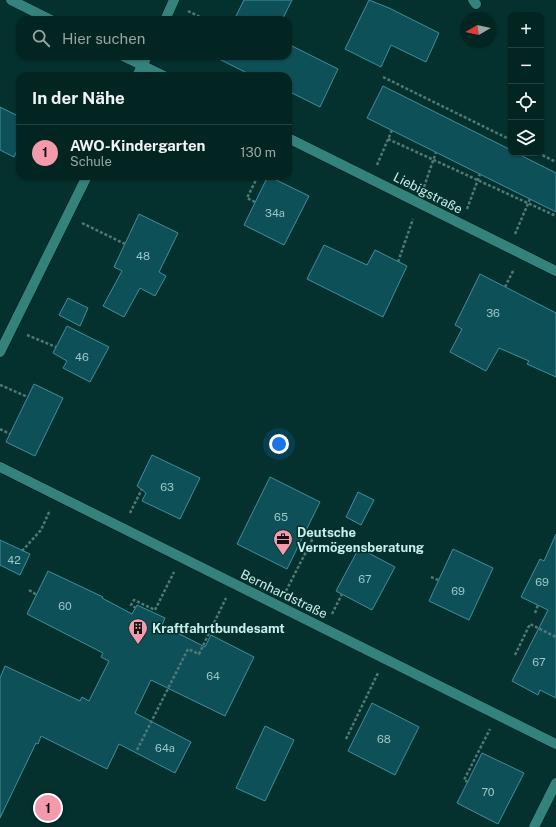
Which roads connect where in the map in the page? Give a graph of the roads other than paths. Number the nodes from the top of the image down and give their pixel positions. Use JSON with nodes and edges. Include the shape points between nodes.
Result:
{"nodes":[{"id":1,"x":11,"y":0,"type":"edge"},
{"id":2,"x":174,"y":2,"type":"edge"},
{"id":3,"x":43,"y":16,"type":"edge"},
{"id":4,"x":166,"y":16,"type":"edge"},
{"id":5,"x":144,"y":61,"type":"edge"},
{"id":6,"x":139,"y":72,"type":"edge"},
{"id":7,"x":159,"y":72,"type":"edge"},
{"id":8,"x":292,"y":140,"type":"edge"},
{"id":9,"x":85,"y":180,"type":"edge"},
{"id":10,"x":556,"y":271,"type":"edge"},
{"id":11,"x":0,"y":352,"type":"edge"},
{"id":12,"x":0,"y":467,"type":"edge"},
{"id":13,"x":556,"y":744,"type":"edge"},
{"id":14,"x":556,"y":783,"type":"edge"},
{"id":15,"x":534,"y":827,"type":"edge"}],
"edges":[{"from":1,"to":3,"type":"street"},
{"from":2,"to":4,"type":"street"},
{"from":5,"to":6,"type":"street"},
{"from":5,"to":7,"type":"street"},
{"from":8,"to":10,"type":"street","name":"Liebigstraße"},
{"from":9,"to":11,"type":"street"},
{"from":12,"to":13,"type":"street","name":"Bernhardstraße"},
{"from":14,"to":15,"type":"street"}]}
